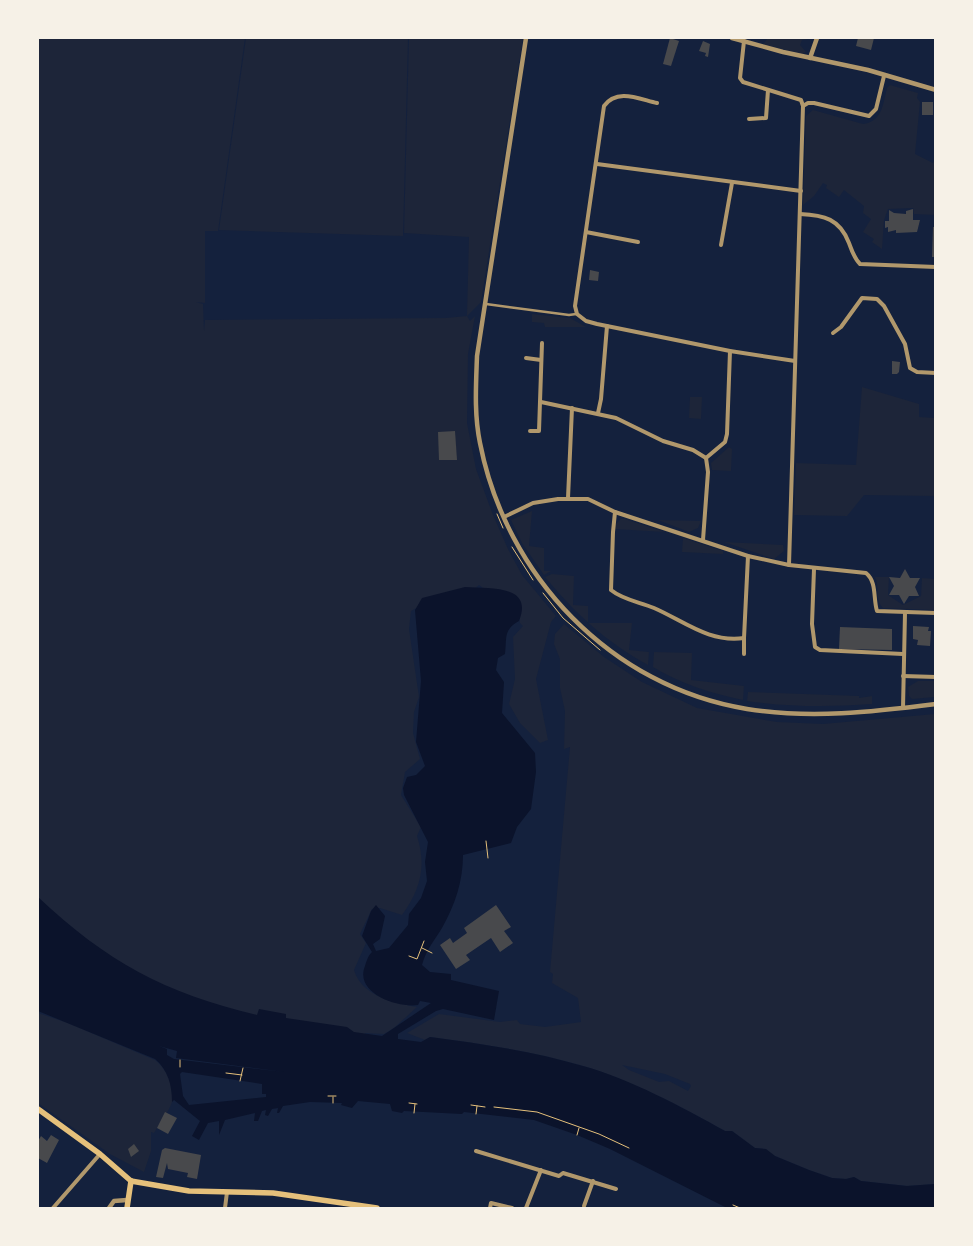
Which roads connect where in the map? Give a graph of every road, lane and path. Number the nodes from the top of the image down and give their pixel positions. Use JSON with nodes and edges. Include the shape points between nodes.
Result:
{"nodes":[{"id":1,"x":526,"y":38,"type":"edge"},
{"id":2,"x":732,"y":38,"type":"edge"},
{"id":3,"x":817,"y":38,"type":"edge"},
{"id":4,"x":744,"y":41,"type":"junction"},
{"id":5,"x":810,"y":58,"type":"junction"},
{"id":6,"x":884,"y":76,"type":"junction"},
{"id":7,"x":768,"y":90,"type":"junction"},
{"id":8,"x":936,"y":90,"type":"edge"},
{"id":9,"x":657,"y":104,"type":"dead end"},
{"id":10,"x":804,"y":106,"type":"junction"},
{"id":11,"x":749,"y":119,"type":"dead end"},
{"id":12,"x":597,"y":164,"type":"junction"},
{"id":13,"x":732,"y":182,"type":"junction"},
{"id":14,"x":800,"y":191,"type":"junction"},
{"id":15,"x":800,"y":214,"type":"junction"},
{"id":16,"x":586,"y":232,"type":"junction"},
{"id":17,"x":638,"y":242,"type":"dead end"},
{"id":18,"x":720,"y":245,"type":"dead end"},
{"id":19,"x":936,"y":267,"type":"edge"},
{"id":20,"x":486,"y":304,"type":"junction"},
{"id":21,"x":577,"y":314,"type":"junction"},
{"id":22,"x":607,"y":326,"type":"junction"},
{"id":23,"x":833,"y":333,"type":"dead end"},
{"id":24,"x":542,"y":343,"type":"dead end"},
{"id":25,"x":730,"y":352,"type":"junction"},
{"id":26,"x":526,"y":358,"type":"dead end"},
{"id":27,"x":541,"y":360,"type":"junction"},
{"id":28,"x":795,"y":360,"type":"junction"},
{"id":29,"x":936,"y":374,"type":"edge"},
{"id":30,"x":541,"y":402,"type":"junction"},
{"id":31,"x":572,"y":408,"type":"junction"},
{"id":32,"x":598,"y":413,"type":"junction"},
{"id":33,"x":530,"y":431,"type":"dead end"},
{"id":34,"x":706,"y":458,"type":"junction"},
{"id":35,"x":568,"y":498,"type":"junction"},
{"id":36,"x":500,"y":509,"type":"junction"},
{"id":37,"x":615,"y":512,"type":"junction"},
{"id":38,"x":504,"y":517,"type":"junction"},
{"id":39,"x":504,"y":531,"type":"dead end"},
{"id":40,"x":703,"y":540,"type":"junction"},
{"id":41,"x":511,"y":545,"type":"dead end"},
{"id":42,"x":748,"y":556,"type":"junction"},
{"id":43,"x":788,"y":566,"type":"junction"},
{"id":44,"x":814,"y":569,"type":"junction"},
{"id":45,"x":535,"y":583,"type":"dead end"},
{"id":46,"x":540,"y":589,"type":"dead end"},
{"id":47,"x":905,"y":613,"type":"junction"},
{"id":48,"x":936,"y":613,"type":"edge"},
{"id":49,"x":744,"y":638,"type":"junction"},
{"id":50,"x":605,"y":653,"type":"dead end"},
{"id":51,"x":744,"y":654,"type":"dead end"},
{"id":52,"x":903,"y":654,"type":"junction"},
{"id":53,"x":903,"y":676,"type":"junction"},
{"id":54,"x":936,"y":677,"type":"edge"},
{"id":55,"x":936,"y":704,"type":"edge"},
{"id":56,"x":903,"y":708,"type":"junction"},
{"id":57,"x":486,"y":841,"type":"dead end"},
{"id":58,"x":488,"y":858,"type":"dead end"},
{"id":59,"x":424,"y":942,"type":"dead end"},
{"id":60,"x":421,"y":948,"type":"junction"},
{"id":61,"x":432,"y":953,"type":"dead end"},
{"id":62,"x":408,"y":956,"type":"dead end"},
{"id":63,"x":180,"y":1060,"type":"dead end"},
{"id":64,"x":180,"y":1067,"type":"dead end"},
{"id":65,"x":243,"y":1068,"type":"dead end"},
{"id":66,"x":226,"y":1073,"type":"dead end"},
{"id":67,"x":242,"y":1076,"type":"junction"},
{"id":68,"x":240,"y":1081,"type":"dead end"},
{"id":69,"x":328,"y":1096,"type":"dead end"},
{"id":70,"x":409,"y":1103,"type":"dead end"},
{"id":71,"x":333,"y":1104,"type":"dead end"},
{"id":72,"x":471,"y":1105,"type":"dead end"},
{"id":73,"x":477,"y":1106,"type":"junction"},
{"id":74,"x":485,"y":1106,"type":"dead end"},
{"id":75,"x":494,"y":1107,"type":"dead end"},
{"id":76,"x":38,"y":1112,"type":"edge"},
{"id":77,"x":414,"y":1113,"type":"dead end"},
{"id":78,"x":476,"y":1114,"type":"dead end"},
{"id":79,"x":580,"y":1127,"type":"junction"},
{"id":80,"x":577,"y":1135,"type":"dead end"},
{"id":81,"x":629,"y":1148,"type":"dead end"},
{"id":82,"x":476,"y":1151,"type":"dead end"},
{"id":83,"x":100,"y":1154,"type":"junction"},
{"id":84,"x":541,"y":1170,"type":"junction"},
{"id":85,"x":131,"y":1181,"type":"junction"},
{"id":86,"x":594,"y":1182,"type":"junction"},
{"id":87,"x":616,"y":1189,"type":"dead end"},
{"id":88,"x":227,"y":1192,"type":"junction"},
{"id":89,"x":127,"y":1200,"type":"junction"},
{"id":90,"x":733,"y":1205,"type":"dead end"},
{"id":91,"x":584,"y":1206,"type":"dead end"},
{"id":92,"x":53,"y":1208,"type":"edge"},
{"id":93,"x":109,"y":1208,"type":"edge"},
{"id":94,"x":127,"y":1208,"type":"edge"},
{"id":95,"x":225,"y":1208,"type":"edge"},
{"id":96,"x":377,"y":1208,"type":"edge"},
{"id":97,"x":490,"y":1208,"type":"edge"},
{"id":98,"x":512,"y":1208,"type":"edge"},
{"id":99,"x":526,"y":1208,"type":"edge"},
{"id":100,"x":738,"y":1208,"type":"edge"}],
"edges":[{"from":1,"to":20,"type":"street"},
{"from":2,"to":4,"type":"street"},
{"from":3,"to":5,"type":"street"},
{"from":4,"to":5,"type":"street"},
{"from":4,"to":7,"type":"street","via":[[740,78],[746,84]]},
{"from":5,"to":6,"type":"street"},
{"from":6,"to":8,"type":"street"},
{"from":6,"to":10,"type":"street","via":[[876,109],[869,116],[814,103]]},
{"from":7,"to":10,"type":"street","via":[[801,100]]},
{"from":7,"to":11,"type":"street","via":[[766,118]]},
{"from":9,"to":12,"type":"street","via":[[618,95],[610,98],[604,106]]},
{"from":10,"to":14,"type":"street"},
{"from":12,"to":13,"type":"street"},
{"from":12,"to":16,"type":"street"},
{"from":13,"to":14,"type":"street"},
{"from":13,"to":18,"type":"street"},
{"from":14,"to":15,"type":"street"},
{"from":15,"to":19,"type":"street","via":[[826,217],[838,223],[860,264]]},
{"from":15,"to":28,"type":"street"},
{"from":16,"to":17,"type":"street"},
{"from":16,"to":21,"type":"street","via":[[574,306]]},
{"from":20,"to":21,"type":"street"},
{"from":20,"to":36,"type":"street","via":[[477,356],[477,422],[484,463]]},
{"from":21,"to":22,"type":"street"},
{"from":22,"to":25,"type":"street"},
{"from":22,"to":32,"type":"street"},
{"from":23,"to":29,"type":"street","via":[[862,298],[877,299],[906,344],[910,368]]},
{"from":24,"to":27,"type":"street"},
{"from":25,"to":28,"type":"street"},
{"from":25,"to":34,"type":"street","via":[[727,434],[725,442]]},
{"from":26,"to":27,"type":"street"},
{"from":27,"to":30,"type":"street"},
{"from":28,"to":43,"type":"street"},
{"from":30,"to":31,"type":"street"},
{"from":30,"to":33,"type":"street","via":[[539,431]]},
{"from":31,"to":32,"type":"street"},
{"from":31,"to":35,"type":"street"},
{"from":32,"to":34,"type":"street"},
{"from":34,"to":40,"type":"street","via":[[708,472]]},
{"from":35,"to":37,"type":"street","via":[[588,500]]},
{"from":35,"to":38,"type":"street","via":[[533,503]]},
{"from":36,"to":38,"type":"street"},
{"from":36,"to":39,"type":"path","via":[[496,514]]},
{"from":37,"to":40,"type":"street"},
{"from":37,"to":49,"type":"street","via":[[611,590],[716,638]]},
{"from":38,"to":56,"type":"street","via":[[539,580],[580,626],[617,656],[670,685],[716,701],[765,711],[822,714]]},
{"from":40,"to":42,"type":"street"},
{"from":41,"to":45,"type":"path"},
{"from":42,"to":43,"type":"street"},
{"from":42,"to":49,"type":"street"},
{"from":43,"to":44,"type":"street"},
{"from":44,"to":47,"type":"street","via":[[866,573],[874,584],[877,611]]},
{"from":44,"to":52,"type":"street","via":[[812,624],[815,647],[826,651]]},
{"from":46,"to":50,"type":"path","via":[[563,618]]},
{"from":47,"to":48,"type":"street"},
{"from":47,"to":52,"type":"street"},
{"from":49,"to":51,"type":"street"},
{"from":52,"to":53,"type":"street"},
{"from":53,"to":54,"type":"street"},
{"from":53,"to":56,"type":"street"},
{"from":55,"to":56,"type":"street"},
{"from":57,"to":58,"type":"path"},
{"from":59,"to":60,"type":"path"},
{"from":60,"to":61,"type":"path"},
{"from":60,"to":62,"type":"path","via":[[416,959]]},
{"from":63,"to":64,"type":"path"},
{"from":65,"to":67,"type":"path"},
{"from":66,"to":67,"type":"path"},
{"from":67,"to":68,"type":"path"},
{"from":69,"to":71,"type":"path","via":[[334,1096]]},
{"from":70,"to":77,"type":"path","via":[[416,1104]]},
{"from":72,"to":73,"type":"path"},
{"from":73,"to":74,"type":"path"},
{"from":73,"to":78,"type":"path"},
{"from":75,"to":79,"type":"path","via":[[537,1112]]},
{"from":76,"to":83,"type":"main road"},
{"from":79,"to":80,"type":"path"},
{"from":79,"to":81,"type":"path"},
{"from":82,"to":84,"type":"street"},
{"from":83,"to":85,"type":"main road"},
{"from":83,"to":92,"type":"street"},
{"from":84,"to":86,"type":"street","via":[[559,1176],[571,1174]]},
{"from":84,"to":99,"type":"street"},
{"from":85,"to":88,"type":"main road","via":[[188,1191]]},
{"from":85,"to":89,"type":"main road"},
{"from":86,"to":87,"type":"street"},
{"from":86,"to":91,"type":"street"},
{"from":88,"to":95,"type":"street"},
{"from":88,"to":96,"type":"main road","via":[[284,1194]]},
{"from":89,"to":93,"type":"street","via":[[114,1201]]},
{"from":89,"to":94,"type":"main road"},
{"from":90,"to":100,"type":"path"},
{"from":97,"to":98,"type":"street","via":[[491,1203]]}]}
